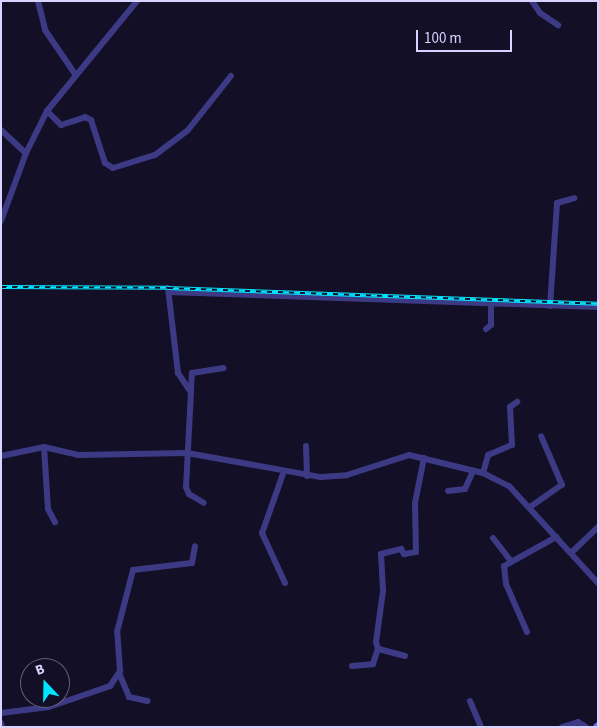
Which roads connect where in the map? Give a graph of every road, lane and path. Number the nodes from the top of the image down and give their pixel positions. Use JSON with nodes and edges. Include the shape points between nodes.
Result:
{"nodes":[{"id":1,"x":38,"y":1,"type":"edge"},
{"id":2,"x":137,"y":1,"type":"edge"},
{"id":3,"x":532,"y":1,"type":"edge"},
{"id":4,"x":558,"y":25,"type":"dead end"},
{"id":5,"x":75,"y":74,"type":"junction"},
{"id":6,"x":231,"y":76,"type":"dead end"},
{"id":7,"x":47,"y":111,"type":"junction"},
{"id":8,"x":1,"y":130,"type":"edge"},
{"id":9,"x":26,"y":153,"type":"junction"},
{"id":10,"x":574,"y":198,"type":"dead end"},
{"id":11,"x":3,"y":210,"type":"edge"},
{"id":12,"x":1,"y":221,"type":"edge"},
{"id":13,"x":491,"y":304,"type":"junction"},
{"id":14,"x":550,"y":306,"type":"junction"},
{"id":15,"x":598,"y":307,"type":"edge"},
{"id":16,"x":486,"y":329,"type":"dead end"},
{"id":17,"x":224,"y":368,"type":"dead end"},
{"id":18,"x":191,"y":392,"type":"junction"},
{"id":19,"x":517,"y":402,"type":"dead end"},
{"id":20,"x":541,"y":436,"type":"dead end"},
{"id":21,"x":306,"y":446,"type":"dead end"},
{"id":22,"x":44,"y":447,"type":"junction"},
{"id":23,"x":187,"y":453,"type":"junction"},
{"id":24,"x":1,"y":456,"type":"edge"},
{"id":25,"x":424,"y":458,"type":"junction"},
{"id":26,"x":284,"y":471,"type":"junction"},
{"id":27,"x":474,"y":471,"type":"junction"},
{"id":28,"x":483,"y":473,"type":"junction"},
{"id":29,"x":307,"y":476,"type":"junction"},
{"id":30,"x":448,"y":491,"type":"dead end"},
{"id":31,"x":204,"y":503,"type":"dead end"},
{"id":32,"x":530,"y":507,"type":"junction"},
{"id":33,"x":55,"y":522,"type":"dead end"},
{"id":34,"x":598,"y":527,"type":"edge"},
{"id":35,"x":556,"y":536,"type":"junction"},
{"id":36,"x":493,"y":538,"type":"dead end"},
{"id":37,"x":195,"y":546,"type":"dead end"},
{"id":38,"x":571,"y":553,"type":"junction"},
{"id":39,"x":510,"y":560,"type":"junction"},
{"id":40,"x":284,"y":583,"type":"dead end"},
{"id":41,"x":598,"y":583,"type":"edge"},
{"id":42,"x":527,"y":632,"type":"dead end"},
{"id":43,"x":378,"y":649,"type":"junction"},
{"id":44,"x":405,"y":656,"type":"dead end"},
{"id":45,"x":352,"y":666,"type":"dead end"},
{"id":46,"x":120,"y":673,"type":"junction"},
{"id":47,"x":148,"y":701,"type":"dead end"},
{"id":48,"x":470,"y":701,"type":"dead end"},
{"id":49,"x":1,"y":713,"type":"edge"},
{"id":50,"x":481,"y":727,"type":"edge"},
{"id":51,"x":562,"y":727,"type":"edge"},
{"id":52,"x":586,"y":727,"type":"edge"}],
"edges":[{"from":1,"to":5,"type":"street","via":[[45,30]]},
{"from":2,"to":5,"type":"street"},
{"from":3,"to":4,"type":"street","via":[[540,13]]},
{"from":5,"to":7,"type":"street"},
{"from":6,"to":7,"type":"street","via":[[188,130],[155,156],[113,168],[105,163],[91,120],[84,117],[61,125]]},
{"from":7,"to":9,"type":"street"},
{"from":8,"to":9,"type":"street"},
{"from":9,"to":11,"type":"street"},
{"from":10,"to":14,"type":"street","via":[[557,203]]},
{"from":11,"to":12,"type":"street"},
{"from":13,"to":14,"type":"street"},
{"from":13,"to":16,"type":"street","via":[[491,325]]},
{"from":13,"to":18,"type":"street","via":[[169,290],[178,373]]},
{"from":14,"to":15,"type":"street"},
{"from":17,"to":18,"type":"street","via":[[192,373]]},
{"from":18,"to":23,"type":"street"},
{"from":19,"to":28,"type":"street","via":[[510,407],[512,445],[488,455]]},
{"from":20,"to":32,"type":"street","via":[[562,485]]},
{"from":21,"to":29,"type":"street"},
{"from":22,"to":23,"type":"street","via":[[78,455]]},
{"from":22,"to":24,"type":"street"},
{"from":22,"to":33,"type":"street","via":[[48,510]]},
{"from":23,"to":26,"type":"street"},
{"from":23,"to":31,"type":"street","via":[[188,492]]},
{"from":25,"to":27,"type":"street"},
{"from":25,"to":29,"type":"street","via":[[400,456],[347,475]]},
{"from":25,"to":43,"type":"street","via":[[415,504],[416,552],[381,554]]},
{"from":26,"to":29,"type":"street"},
{"from":26,"to":40,"type":"street","via":[[262,533]]},
{"from":27,"to":28,"type":"street"},
{"from":27,"to":30,"type":"street","via":[[465,489]]},
{"from":28,"to":32,"type":"street","via":[[509,486]]},
{"from":32,"to":35,"type":"street"},
{"from":34,"to":38,"type":"street"},
{"from":35,"to":38,"type":"street"},
{"from":35,"to":39,"type":"street"},
{"from":36,"to":39,"type":"street"},
{"from":37,"to":46,"type":"street","via":[[194,562],[189,565],[133,570],[117,632]]},
{"from":38,"to":41,"type":"street"},
{"from":39,"to":42,"type":"street","via":[[503,576]]},
{"from":43,"to":44,"type":"street"},
{"from":43,"to":45,"type":"street","via":[[373,664]]},
{"from":46,"to":47,"type":"street","via":[[129,697]]},
{"from":46,"to":49,"type":"street","via":[[107,688],[49,708]]},
{"from":48,"to":50,"type":"street"},
{"from":51,"to":52,"type":"street","via":[[578,722]]}]}
